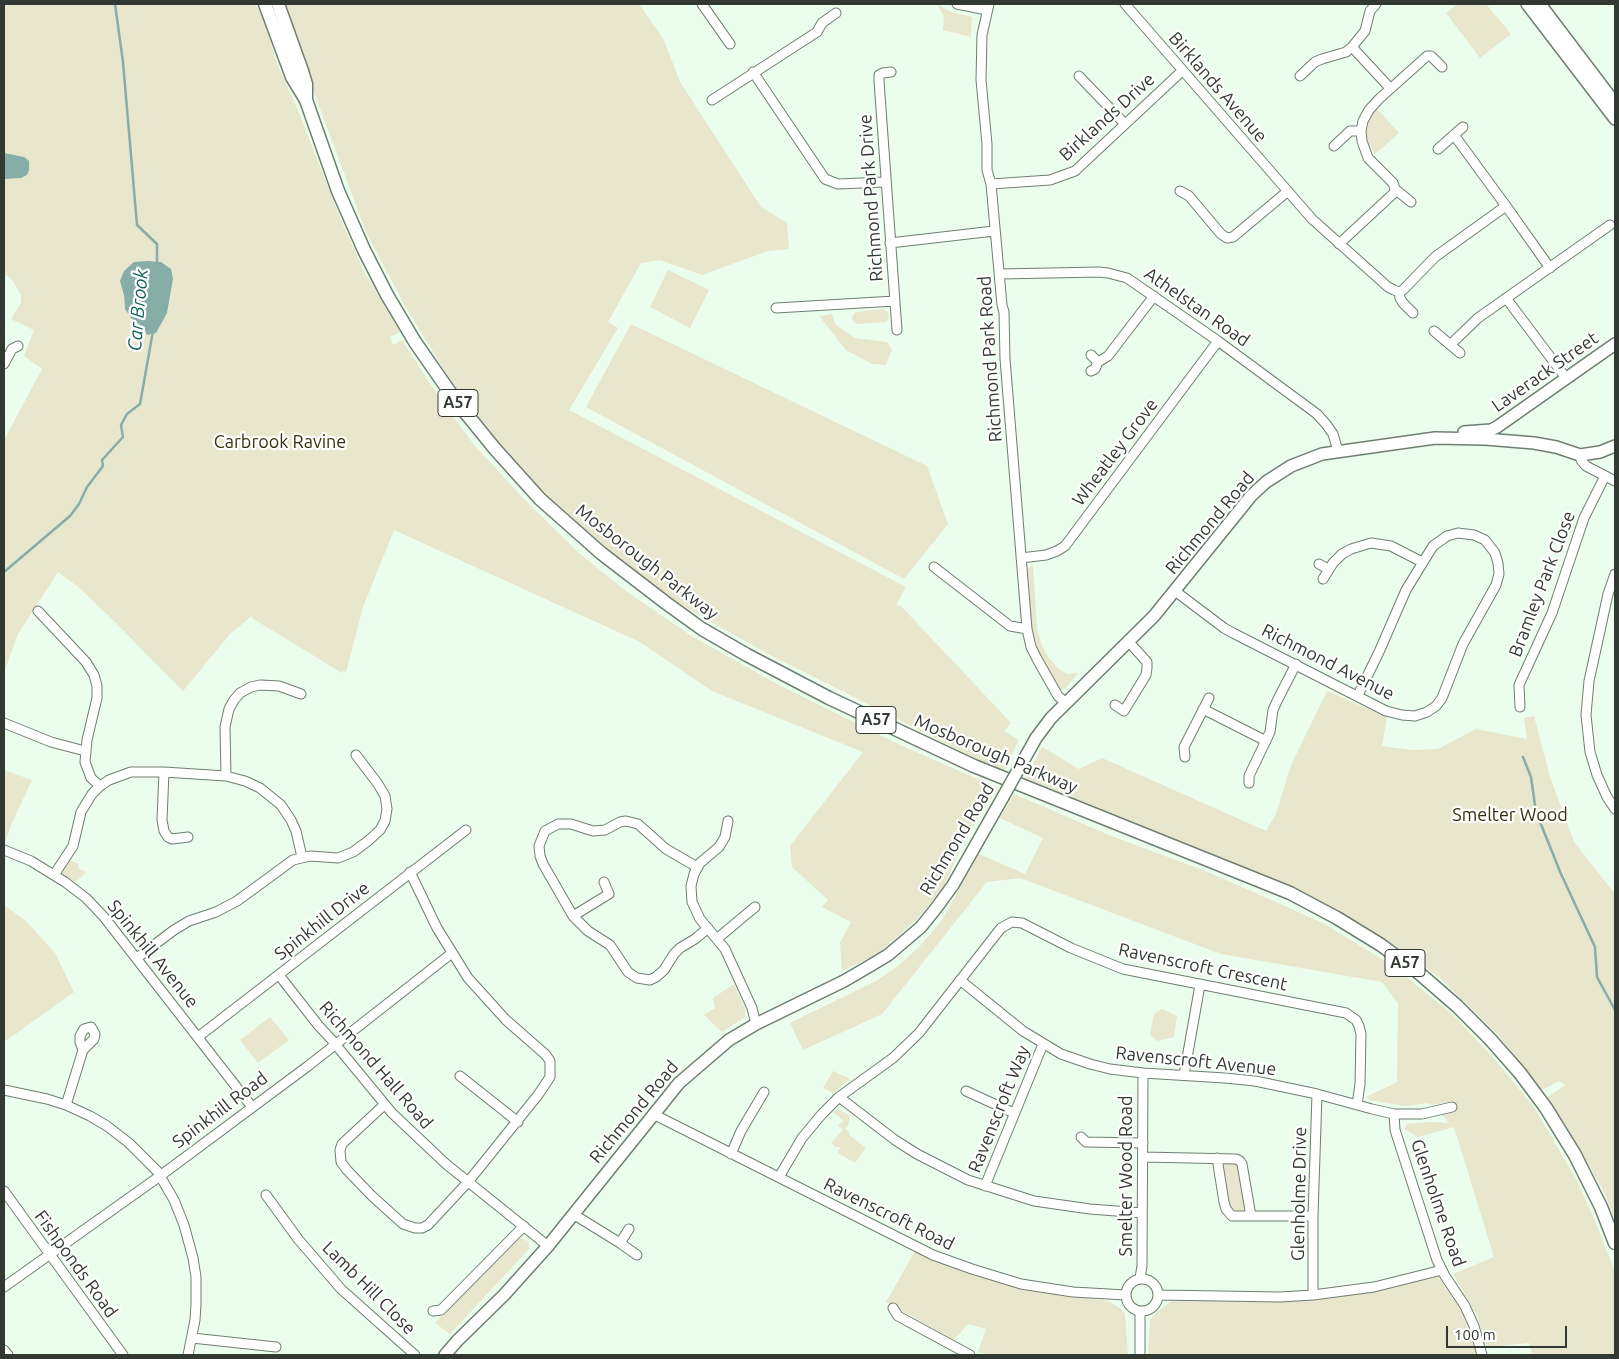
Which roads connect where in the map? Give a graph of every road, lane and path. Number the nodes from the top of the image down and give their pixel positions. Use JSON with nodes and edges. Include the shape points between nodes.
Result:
{"nodes":[{"id":1,"x":265,"y":4,"type":"edge"},
{"id":2,"x":278,"y":4,"type":"edge"},
{"id":3,"x":702,"y":4,"type":"edge"},
{"id":4,"x":957,"y":4,"type":"edge"},
{"id":5,"x":1126,"y":4,"type":"edge"},
{"id":6,"x":1376,"y":4,"type":"edge"},
{"id":7,"x":1534,"y":5,"type":"edge"},
{"id":8,"x":988,"y":7,"type":"edge"},
{"id":9,"x":836,"y":13,"type":"dead end"},
{"id":10,"x":730,"y":44,"type":"dead end"},
{"id":11,"x":1352,"y":47,"type":"junction"},
{"id":12,"x":1442,"y":67,"type":"dead end"},
{"id":13,"x":1182,"y":71,"type":"junction"},
{"id":14,"x":753,"y":72,"type":"junction"},
{"id":15,"x":891,"y":72,"type":"dead end"},
{"id":16,"x":1079,"y":76,"type":"dead end"},
{"id":17,"x":1300,"y":76,"type":"dead end"},
{"id":18,"x":1390,"y":88,"type":"junction"},
{"id":19,"x":306,"y":100,"type":"junction"},
{"id":20,"x":712,"y":100,"type":"dead end"},
{"id":21,"x":1615,"y":103,"type":"edge"},
{"id":22,"x":1615,"y":119,"type":"edge"},
{"id":23,"x":1126,"y":124,"type":"junction"},
{"id":24,"x":1463,"y":127,"type":"dead end"},
{"id":25,"x":1361,"y":131,"type":"junction"},
{"id":26,"x":1454,"y":135,"type":"junction"},
{"id":27,"x":1334,"y":146,"type":"dead end"},
{"id":28,"x":1438,"y":148,"type":"dead end"},
{"id":29,"x":885,"y":182,"type":"junction"},
{"id":30,"x":991,"y":184,"type":"junction"},
{"id":31,"x":1395,"y":189,"type":"junction"},
{"id":32,"x":1180,"y":191,"type":"dead end"},
{"id":33,"x":1288,"y":191,"type":"junction"},
{"id":34,"x":1411,"y":202,"type":"dead end"},
{"id":35,"x":1506,"y":206,"type":"junction"},
{"id":36,"x":1610,"y":225,"type":"dead end"},
{"id":37,"x":994,"y":231,"type":"junction"},
{"id":38,"x":890,"y":243,"type":"junction"},
{"id":39,"x":1339,"y":244,"type":"junction"},
{"id":40,"x":1550,"y":268,"type":"junction"},
{"id":41,"x":1000,"y":274,"type":"junction"},
{"id":42,"x":1398,"y":292,"type":"junction"},
{"id":43,"x":1154,"y":296,"type":"junction"},
{"id":44,"x":1506,"y":298,"type":"junction"},
{"id":45,"x":895,"y":301,"type":"junction"},
{"id":46,"x":776,"y":308,"type":"dead end"},
{"id":47,"x":1413,"y":313,"type":"dead end"},
{"id":48,"x":897,"y":330,"type":"dead end"},
{"id":49,"x":1434,"y":331,"type":"dead end"},
{"id":50,"x":1218,"y":341,"type":"junction"},
{"id":51,"x":1615,"y":344,"type":"edge"},
{"id":52,"x":1450,"y":345,"type":"junction"},
{"id":53,"x":18,"y":346,"type":"dead end"},
{"id":54,"x":1460,"y":353,"type":"dead end"},
{"id":55,"x":1091,"y":355,"type":"dead end"},
{"id":56,"x":1098,"y":362,"type":"junction"},
{"id":57,"x":4,"y":364,"type":"edge"},
{"id":58,"x":1091,"y":372,"type":"dead end"},
{"id":59,"x":1566,"y":378,"type":"junction"},
{"id":60,"x":1506,"y":420,"type":"junction"},
{"id":61,"x":1435,"y":438,"type":"junction"},
{"id":62,"x":1534,"y":443,"type":"junction"},
{"id":63,"x":1615,"y":446,"type":"edge"},
{"id":64,"x":1338,"y":451,"type":"junction"},
{"id":65,"x":1580,"y":455,"type":"junction"},
{"id":66,"x":1605,"y":476,"type":"junction"},
{"id":67,"x":1615,"y":481,"type":"edge"},
{"id":68,"x":1021,"y":558,"type":"junction"},
{"id":69,"x":1422,"y":562,"type":"junction"},
{"id":70,"x":1319,"y":564,"type":"dead end"},
{"id":71,"x":934,"y":567,"type":"dead end"},
{"id":72,"x":1328,"y":569,"type":"junction"},
{"id":73,"x":1615,"y":574,"type":"edge"},
{"id":74,"x":1323,"y":579,"type":"dead end"},
{"id":75,"x":1175,"y":591,"type":"junction"},
{"id":76,"x":38,"y":611,"type":"dead end"},
{"id":77,"x":46,"y":620,"type":"junction"},
{"id":78,"x":38,"y":628,"type":"dead end"},
{"id":79,"x":1028,"y":629,"type":"junction"},
{"id":80,"x":1128,"y":641,"type":"junction"},
{"id":81,"x":1296,"y":664,"type":"junction"},
{"id":82,"x":301,"y":694,"type":"dead end"},
{"id":83,"x":1358,"y":695,"type":"junction"},
{"id":84,"x":1209,"y":698,"type":"dead end"},
{"id":85,"x":1066,"y":703,"type":"junction"},
{"id":86,"x":1115,"y":705,"type":"dead end"},
{"id":87,"x":1520,"y":707,"type":"dead end"},
{"id":88,"x":1203,"y":709,"type":"junction"},
{"id":89,"x":4,"y":723,"type":"edge"},
{"id":90,"x":1266,"y":741,"type":"junction"},
{"id":91,"x":85,"y":750,"type":"junction"},
{"id":92,"x":356,"y":755,"type":"dead end"},
{"id":93,"x":1186,"y":757,"type":"dead end"},
{"id":94,"x":164,"y":772,"type":"junction"},
{"id":95,"x":226,"y":776,"type":"junction"},
{"id":96,"x":1249,"y":783,"type":"dead end"},
{"id":97,"x":100,"y":786,"type":"junction"},
{"id":98,"x":1615,"y":809,"type":"edge"},
{"id":99,"x":728,"y":821,"type":"dead end"},
{"id":100,"x":466,"y":830,"type":"dead end"},
{"id":101,"x":188,"y":837,"type":"dead end"},
{"id":102,"x":4,"y":850,"type":"edge"},
{"id":103,"x":302,"y":857,"type":"junction"},
{"id":104,"x":697,"y":868,"type":"junction"},
{"id":105,"x":410,"y":872,"type":"junction"},
{"id":106,"x":54,"y":875,"type":"junction"},
{"id":107,"x":604,"y":882,"type":"dead end"},
{"id":108,"x":755,"y":907,"type":"dead end"},
{"id":109,"x":573,"y":916,"type":"junction"},
{"id":110,"x":708,"y":928,"type":"junction"},
{"id":111,"x":718,"y":938,"type":"junction"},
{"id":112,"x":452,"y":953,"type":"junction"},
{"id":113,"x":137,"y":958,"type":"junction"},
{"id":114,"x":279,"y":975,"type":"junction"},
{"id":115,"x":960,"y":980,"type":"junction"},
{"id":116,"x":1200,"y":985,"type":"junction"},
{"id":117,"x":756,"y":1024,"type":"junction"},
{"id":118,"x":198,"y":1037,"type":"junction"},
{"id":119,"x":335,"y":1044,"type":"junction"},
{"id":120,"x":1043,"y":1044,"type":"junction"},
{"id":121,"x":83,"y":1050,"type":"dead end"},
{"id":122,"x":1143,"y":1073,"type":"junction"},
{"id":123,"x":1184,"y":1075,"type":"junction"},
{"id":124,"x":460,"y":1076,"type":"dead end"},
{"id":125,"x":4,"y":1090,"type":"edge"},
{"id":126,"x":764,"y":1092,"type":"dead end"},
{"id":127,"x":966,"y":1092,"type":"dead end"},
{"id":128,"x":1317,"y":1094,"type":"junction"},
{"id":129,"x":839,"y":1097,"type":"junction"},
{"id":130,"x":66,"y":1105,"type":"junction"},
{"id":131,"x":384,"y":1105,"type":"junction"},
{"id":132,"x":1357,"y":1105,"type":"junction"},
{"id":133,"x":252,"y":1107,"type":"junction"},
{"id":134,"x":1452,"y":1107,"type":"dead end"},
{"id":135,"x":1014,"y":1113,"type":"junction"},
{"id":136,"x":653,"y":1114,"type":"junction"},
{"id":137,"x":1394,"y":1114,"type":"junction"},
{"id":138,"x":518,"y":1122,"type":"junction"},
{"id":139,"x":1081,"y":1137,"type":"dead end"},
{"id":140,"x":1143,"y":1143,"type":"junction"},
{"id":141,"x":731,"y":1154,"type":"junction"},
{"id":142,"x":1143,"y":1157,"type":"junction"},
{"id":143,"x":1217,"y":1158,"type":"junction"},
{"id":144,"x":160,"y":1175,"type":"junction"},
{"id":145,"x":779,"y":1177,"type":"junction"},
{"id":146,"x":468,"y":1182,"type":"junction"},
{"id":147,"x":985,"y":1186,"type":"junction"},
{"id":148,"x":4,"y":1191,"type":"edge"},
{"id":149,"x":266,"y":1194,"type":"dead end"},
{"id":150,"x":1142,"y":1212,"type":"junction"},
{"id":151,"x":573,"y":1214,"type":"junction"},
{"id":152,"x":1251,"y":1216,"type":"junction"},
{"id":153,"x":1313,"y":1216,"type":"junction"},
{"id":154,"x":524,"y":1226,"type":"junction"},
{"id":155,"x":629,"y":1228,"type":"dead end"},
{"id":156,"x":620,"y":1243,"type":"junction"},
{"id":157,"x":1615,"y":1243,"type":"edge"},
{"id":158,"x":548,"y":1246,"type":"junction"},
{"id":159,"x":49,"y":1254,"type":"junction"},
{"id":160,"x":637,"y":1255,"type":"dead end"},
{"id":161,"x":1442,"y":1270,"type":"junction"},
{"id":162,"x":1140,"y":1278,"type":"junction"},
{"id":163,"x":4,"y":1287,"type":"edge"},
{"id":164,"x":1126,"y":1295,"type":"junction"},
{"id":165,"x":1313,"y":1295,"type":"junction"},
{"id":166,"x":1159,"y":1296,"type":"junction"},
{"id":167,"x":893,"y":1308,"type":"dead end"},
{"id":168,"x":433,"y":1311,"type":"dead end"},
{"id":169,"x":1140,"y":1311,"type":"junction"},
{"id":170,"x":192,"y":1338,"type":"junction"},
{"id":171,"x":276,"y":1347,"type":"dead end"},
{"id":172,"x":4,"y":1350,"type":"edge"},
{"id":173,"x":8,"y":1355,"type":"edge"},
{"id":174,"x":123,"y":1355,"type":"edge"},
{"id":175,"x":188,"y":1355,"type":"edge"},
{"id":176,"x":415,"y":1355,"type":"edge"},
{"id":177,"x":445,"y":1355,"type":"edge"},
{"id":178,"x":969,"y":1355,"type":"edge"},
{"id":179,"x":1140,"y":1355,"type":"edge"},
{"id":180,"x":1482,"y":1355,"type":"edge"}],
"edges":[{"from":1,"to":19,"type":"highway","name":"Mosborough Parkway","number":"A57","via":[[292,77]]},
{"from":2,"to":19,"type":"highway","name":"Mosborough Parkway","number":"A57","via":[[306,84]]},
{"from":3,"to":10,"type":"street"},
{"from":4,"to":8,"type":"street"},
{"from":5,"to":13,"type":"street","name":"Birklands Avenue"},
{"from":6,"to":11,"type":"street","via":[[1370,10],[1365,31]]},
{"from":7,"to":21,"type":"main road"},
{"from":7,"to":22,"type":"main road"},
{"from":8,"to":30,"type":"street","name":"Richmond Park Road","via":[[980,80],[987,170]]},
{"from":9,"to":14,"type":"street","via":[[822,23],[817,32]]},
{"from":11,"to":17,"type":"street","via":[[1322,59]]},
{"from":11,"to":18,"type":"street"},
{"from":12,"to":18,"type":"street","via":[[1432,56],[1426,56]]},
{"from":13,"to":23,"type":"street","name":"Birklands Drive"},
{"from":13,"to":33,"type":"street","name":"Birklands Avenue"},
{"from":14,"to":20,"type":"street"},
{"from":14,"to":29,"type":"street","via":[[825,179],[838,184]]},
{"from":15,"to":29,"type":"street","name":"Richmond Park Drive","via":[[879,75]]},
{"from":16,"to":23,"type":"street"},
{"from":18,"to":25,"type":"street","via":[[1369,110]]},
{"from":19,"to":157,"type":"highway","name":"Mosborough Parkway","number":"A57","via":[[338,191],[364,250],[415,342],[495,449],[540,499],[601,553],[702,629],[829,698],[974,766],[1290,893],[1380,944],[1457,1006],[1520,1073],[1574,1155],[1601,1207]]},
{"from":23,"to":30,"type":"street","name":"Birklands Drive","via":[[1075,171],[1066,175],[1050,180]]},
{"from":24,"to":26,"type":"street"},
{"from":25,"to":27,"type":"street","via":[[1350,131]]},
{"from":25,"to":31,"type":"street","via":[[1368,158]]},
{"from":26,"to":28,"type":"street"},
{"from":26,"to":35,"type":"street"},
{"from":29,"to":38,"type":"street","name":"Richmond Park Drive"},
{"from":30,"to":37,"type":"street","name":"Richmond Park Road"},
{"from":31,"to":34,"type":"street"},
{"from":31,"to":39,"type":"street"},
{"from":32,"to":33,"type":"street","via":[[1189,196],[1227,238],[1234,237]]},
{"from":33,"to":39,"type":"street","name":"Birklands Avenue"},
{"from":35,"to":40,"type":"street"},
{"from":35,"to":42,"type":"street","via":[[1435,257]]},
{"from":36,"to":40,"type":"street"},
{"from":37,"to":38,"type":"street"},
{"from":37,"to":41,"type":"street","name":"Richmond Park Road"},
{"from":38,"to":45,"type":"street","name":"Richmond Park Drive"},
{"from":39,"to":42,"type":"street","name":"Birklands Avenue"},
{"from":40,"to":44,"type":"street"},
{"from":41,"to":43,"type":"street","name":"Athelstan Road","via":[[1108,273],[1127,278]]},
{"from":41,"to":68,"type":"street","name":"Richmond Park Road"},
{"from":42,"to":47,"type":"street"},
{"from":43,"to":50,"type":"street","name":"Athelstan Road"},
{"from":43,"to":56,"type":"street","via":[[1108,356]]},
{"from":44,"to":52,"type":"street","via":[[1478,318]]},
{"from":44,"to":59,"type":"street"},
{"from":45,"to":46,"type":"street"},
{"from":45,"to":48,"type":"street","name":"Richmond Park Drive"},
{"from":49,"to":52,"type":"street"},
{"from":50,"to":64,"type":"street","name":"Athelstan Road","via":[[1317,414],[1333,434]]},
{"from":50,"to":68,"type":"street","name":"Wheatley Grove","via":[[1065,546],[1046,555]]},
{"from":51,"to":59,"type":"main road","name":"Laverack Street"},
{"from":52,"to":54,"type":"street"},
{"from":53,"to":57,"type":"street","via":[[12,349]]},
{"from":55,"to":56,"type":"street"},
{"from":56,"to":58,"type":"street"},
{"from":59,"to":60,"type":"main road","name":"Laverack Street"},
{"from":60,"to":61,"type":"main road","name":"Laverack Street","via":[[1490,430]]},
{"from":60,"to":62,"type":"main road","via":[[1510,435]]},
{"from":61,"to":62,"type":"main road","name":"Richmond Road"},
{"from":61,"to":64,"type":"main road","name":"Richmond Road"},
{"from":62,"to":65,"type":"main road","name":"Richmond Road"},
{"from":63,"to":65,"type":"main road","name":"Richmond Road"},
{"from":64,"to":75,"type":"main road","name":"Richmond Road","via":[[1307,459],[1266,482]]},
{"from":65,"to":66,"type":"street","via":[[1586,466]]},
{"from":66,"to":67,"type":"street"},
{"from":66,"to":87,"type":"street","name":"Bramley Park Close","via":[[1584,518],[1552,613],[1520,685]]},
{"from":68,"to":79,"type":"street","name":"Richmond Park Road"},
{"from":69,"to":72,"type":"street","via":[[1391,546],[1371,543],[1342,554]]},
{"from":69,"to":83,"type":"street"},
{"from":69,"to":83,"type":"street","name":"Richmond Avenue","via":[[1433,546],[1447,536],[1464,533],[1489,544],[1499,568],[1498,580],[1466,638],[1436,706],[1415,716],[1402,715]]},
{"from":70,"to":72,"type":"street"},
{"from":71,"to":79,"type":"street","via":[[1010,626]]},
{"from":72,"to":74,"type":"street"},
{"from":73,"to":98,"type":"street","via":[[1589,681],[1586,715],[1596,774]]},
{"from":75,"to":80,"type":"main road","name":"Richmond Road"},
{"from":75,"to":81,"type":"street","name":"Richmond Avenue","via":[[1224,628]]},
{"from":76,"to":77,"type":"street"},
{"from":77,"to":78,"type":"street"},
{"from":77,"to":91,"type":"street","via":[[90,667],[97,686]]},
{"from":79,"to":85,"type":"street","name":"Richmond Park Road","via":[[1037,659],[1058,696]]},
{"from":80,"to":85,"type":"main road","name":"Richmond Road"},
{"from":80,"to":86,"type":"street","via":[[1147,662],[1146,675],[1124,711]]},
{"from":81,"to":83,"type":"street","name":"Richmond Avenue"},
{"from":81,"to":90,"type":"street","via":[[1273,710]]},
{"from":82,"to":95,"type":"street","via":[[270,684],[240,692],[228,709],[226,718]]},
{"from":84,"to":88,"type":"street"},
{"from":85,"to":117,"type":"main road","name":"Richmond Road","bridge":true,"via":[[1041,731],[952,886],[921,927],[888,955]]},
{"from":88,"to":90,"type":"street"},
{"from":88,"to":93,"type":"street","via":[[1184,748]]},
{"from":89,"to":91,"type":"street","via":[[51,742]]},
{"from":90,"to":96,"type":"street","via":[[1249,776]]},
{"from":91,"to":97,"type":"street","via":[[91,778]]},
{"from":92,"to":103,"type":"street","via":[[385,796],[388,809],[385,821],[380,830],[353,852],[338,858]]},
{"from":94,"to":95,"type":"street"},
{"from":94,"to":97,"type":"street","via":[[131,772]]},
{"from":94,"to":101,"type":"street","via":[[164,831],[172,839]]},
{"from":95,"to":103,"type":"street","via":[[260,788],[281,806],[296,830]]},
{"from":97,"to":106,"type":"street","via":[[86,802],[73,846]]},
{"from":99,"to":104,"type":"street","via":[[719,847]]},
{"from":100,"to":105,"type":"street","name":"Spinkhill Drive"},
{"from":102,"to":106,"type":"street","name":"Spinkhill Avenue"},
{"from":103,"to":113,"type":"street","via":[[284,865],[227,907],[174,930]]},
{"from":104,"to":109,"type":"street","via":[[662,846],[638,824],[620,822],[605,830],[593,831],[571,824],[558,824],[545,831],[539,851]]},
{"from":104,"to":110,"type":"street","via":[[691,886],[692,902],[695,912]]},
{"from":105,"to":112,"type":"street"},
{"from":105,"to":114,"type":"street","name":"Spinkhill Drive"},
{"from":106,"to":113,"type":"street","name":"Spinkhill Avenue","via":[[86,898]]},
{"from":107,"to":109,"type":"street","via":[[609,894]]},
{"from":108,"to":111,"type":"street"},
{"from":109,"to":110,"type":"street","via":[[588,931],[610,945],[628,972],[643,980],[656,978],[680,948]]},
{"from":110,"to":111,"type":"street"},
{"from":111,"to":117,"type":"street","via":[[752,1008]]},
{"from":112,"to":119,"type":"street","name":"Spinkhill Road"},
{"from":112,"to":138,"type":"street","via":[[487,1000],[550,1061],[550,1077],[546,1085]]},
{"from":113,"to":118,"type":"street","name":"Spinkhill Avenue"},
{"from":114,"to":118,"type":"street","name":"Spinkhill Drive"},
{"from":114,"to":119,"type":"street","name":"Richmond Hall Road"},
{"from":115,"to":116,"type":"street","name":"Ravenscroft Crescent","via":[[1001,928],[1016,922],[1123,969]]},
{"from":115,"to":120,"type":"street","name":"Ravenscroft Avenue"},
{"from":115,"to":129,"type":"street","name":"Ravenscroft Crescent","via":[[912,1040]]},
{"from":116,"to":123,"type":"street"},
{"from":116,"to":132,"type":"street","name":"Ravenscroft Crescent","via":[[1352,1016],[1361,1034]]},
{"from":117,"to":136,"type":"main road","name":"Richmond Road","via":[[706,1059],[679,1083]]},
{"from":118,"to":133,"type":"street","name":"Spinkhill Avenue"},
{"from":119,"to":131,"type":"street","name":"Richmond Hall Road"},
{"from":119,"to":133,"type":"street","name":"Spinkhill Road"},
{"from":120,"to":122,"type":"street","name":"Ravenscroft Avenue","via":[[1060,1054],[1090,1064]]},
{"from":120,"to":135,"type":"street","name":"Ravenscroft Way"},
{"from":121,"to":130,"type":"street"},
{"from":122,"to":123,"type":"street","name":"Ravenscroft Avenue"},
{"from":122,"to":140,"type":"street","name":"Smelter Wood Road"},
{"from":123,"to":128,"type":"street","name":"Ravenscroft Avenue","via":[[1245,1080]]},
{"from":124,"to":138,"type":"street"},
{"from":125,"to":130,"type":"street"},
{"from":126,"to":141,"type":"street"},
{"from":127,"to":135,"type":"street"},
{"from":128,"to":132,"type":"street","name":"Ravenscroft Avenue"},
{"from":128,"to":153,"type":"street","name":"Glenholme Drive"},
{"from":129,"to":145,"type":"street","name":"Ravenscroft Crescent","via":[[802,1138]]},
{"from":129,"to":147,"type":"street","via":[[916,1154]]},
{"from":130,"to":144,"type":"street","via":[[107,1126]]},
{"from":131,"to":146,"type":"street","name":"Richmond Hall Road"},
{"from":131,"to":146,"type":"street","via":[[346,1139],[340,1157],[347,1170],[384,1207],[403,1224],[422,1228]]},
{"from":132,"to":137,"type":"street","name":"Ravenscroft Avenue"},
{"from":133,"to":144,"type":"street","name":"Spinkhill Road"},
{"from":134,"to":137,"type":"street","name":"Ravenscroft Avenue","via":[[1422,1114]]},
{"from":135,"to":147,"type":"street","name":"Ravenscroft Way"},
{"from":136,"to":141,"type":"street","name":"Ravenscroft Road"},
{"from":136,"to":151,"type":"main road","name":"Richmond Road"},
{"from":137,"to":161,"type":"street","name":"Glenholme Road","via":[[1395,1130]]},
{"from":138,"to":146,"type":"street"},
{"from":139,"to":140,"type":"street","via":[[1086,1142]]},
{"from":140,"to":142,"type":"street","name":"Smelter Wood Road"},
{"from":141,"to":145,"type":"street","name":"Ravenscroft Road"},
{"from":142,"to":143,"type":"street"},
{"from":142,"to":150,"type":"street","name":"Smelter Wood Road"},
{"from":143,"to":152,"type":"street","via":[[1236,1159],[1242,1164]]},
{"from":143,"to":152,"type":"street","via":[[1226,1209],[1232,1216]]},
{"from":144,"to":159,"type":"street","name":"Spinkhill Road"},
{"from":144,"to":170,"type":"street","via":[[187,1232],[193,1258],[196,1304]]},
{"from":145,"to":164,"type":"street","name":"Ravenscroft Road","via":[[933,1255],[972,1269],[1021,1284],[1073,1292]]},
{"from":146,"to":154,"type":"street","name":"Richmond Hall Road"},
{"from":147,"to":150,"type":"street","via":[[1034,1201],[1064,1206]]},
{"from":148,"to":159,"type":"street","name":"Fishponds Road"},
{"from":149,"to":176,"type":"street","name":"Lamb Hill Close","via":[[297,1238],[341,1289]]},
{"from":150,"to":162,"type":"street","name":"Smelter Wood Road"},
{"from":151,"to":156,"type":"street"},
{"from":151,"to":158,"type":"main road","name":"Richmond Road"},
{"from":152,"to":153,"type":"street"},
{"from":153,"to":165,"type":"street","name":"Glenholme Drive"},
{"from":154,"to":158,"type":"street","name":"Richmond Hall Road"},
{"from":154,"to":168,"type":"street","via":[[441,1310]]},
{"from":155,"to":156,"type":"street"},
{"from":156,"to":160,"type":"street"},
{"from":158,"to":177,"type":"main road","name":"Richmond Road"},
{"from":159,"to":163,"type":"street","name":"Spinkhill Road"},
{"from":159,"to":174,"type":"street","name":"Fishponds Road"},
{"from":161,"to":165,"type":"street","via":[[1374,1287]]},
{"from":161,"to":180,"type":"street","name":"Glenholme Road","via":[[1465,1306]]},
{"from":162,"to":164,"type":"street","via":[[1131,1283]]},
{"from":162,"to":166,"type":"street","via":[[1152,1282]]},
{"from":164,"to":169,"type":"street","via":[[1129,1304]]},
{"from":165,"to":166,"type":"street"},
{"from":166,"to":169,"type":"street","via":[[1153,1307]]},
{"from":167,"to":178,"type":"street","via":[[898,1316]]},
{"from":169,"to":179,"type":"street"},
{"from":170,"to":171,"type":"street"},
{"from":170,"to":175,"type":"street"},
{"from":172,"to":173,"type":"street"}]}
